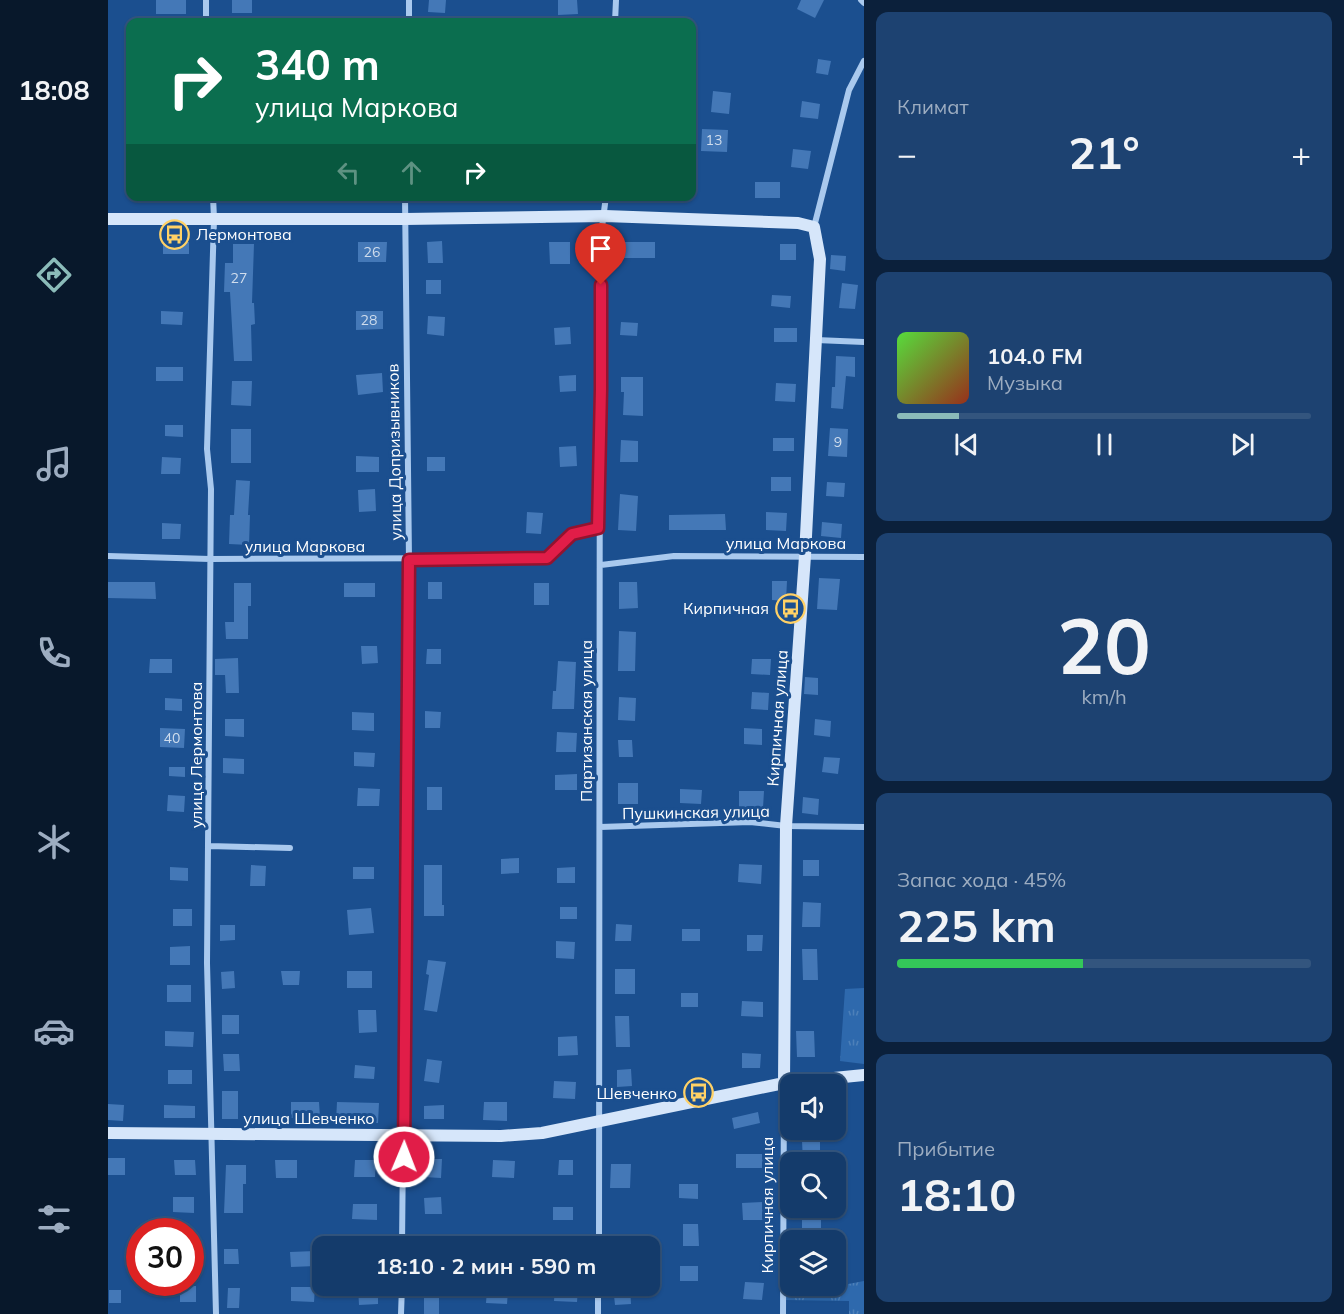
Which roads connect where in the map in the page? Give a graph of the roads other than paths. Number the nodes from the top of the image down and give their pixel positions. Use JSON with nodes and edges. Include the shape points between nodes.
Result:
{"nodes":[{"id":1,"x":206,"y":0,"type":"edge"},
{"id":2,"x":409,"y":0,"type":"edge"},
{"id":3,"x":616,"y":0,"type":"edge"},
{"id":4,"x":207,"y":18,"type":"edge"},
{"id":5,"x":409,"y":18,"type":"edge"},
{"id":6,"x":615,"y":18,"type":"edge"},
{"id":7,"x":864,"y":61,"type":"edge"},
{"id":8,"x":213,"y":201,"type":"edge"},
{"id":9,"x":405,"y":201,"type":"edge"},
{"id":10,"x":606,"y":201,"type":"edge"},
{"id":11,"x":605,"y":216,"type":"junction"},
{"id":12,"x":108,"y":219,"type":"edge"},
{"id":13,"x":214,"y":219,"type":"junction"},
{"id":14,"x":405,"y":219,"type":"junction"},
{"id":15,"x":814,"y":227,"type":"junction"},
{"id":16,"x":816,"y":340,"type":"junction"},
{"id":17,"x":864,"y":342,"type":"edge"},
{"id":18,"x":598,"y":528,"type":"junction"},
{"id":19,"x":108,"y":556,"type":"edge"},
{"id":20,"x":806,"y":556,"type":"junction"},
{"id":21,"x":864,"y":557,"type":"edge"},
{"id":22,"x":210,"y":559,"type":"junction"},
{"id":23,"x":409,"y":560,"type":"junction"},
{"id":24,"x":601,"y":565,"type":"junction"},
{"id":25,"x":786,"y":826,"type":"junction"},
{"id":26,"x":600,"y":827,"type":"junction"},
{"id":27,"x":864,"y":827,"type":"edge"},
{"id":28,"x":209,"y":846,"type":"junction"},
{"id":29,"x":290,"y":848,"type":"dead end"},
{"id":30,"x":783,"y":1074,"type":"edge"},
{"id":31,"x":864,"y":1075,"type":"edge"},
{"id":32,"x":846,"y":1077,"type":"edge"},
{"id":33,"x":780,"y":1084,"type":"edge"},
{"id":34,"x":600,"y":1122,"type":"junction"},
{"id":35,"x":108,"y":1133,"type":"edge"},
{"id":36,"x":212,"y":1134,"type":"junction"},
{"id":37,"x":404,"y":1134,"type":"junction"},
{"id":38,"x":783,"y":1140,"type":"edge"},
{"id":39,"x":402,"y":1236,"type":"edge"},
{"id":40,"x":599,"y":1236,"type":"edge"},
{"id":41,"x":402,"y":1296,"type":"edge"},
{"id":42,"x":598,"y":1296,"type":"edge"},
{"id":43,"x":216,"y":1314,"type":"edge"},
{"id":44,"x":401,"y":1314,"type":"edge"},
{"id":45,"x":598,"y":1314,"type":"edge"},
{"id":46,"x":783,"y":1314,"type":"edge"}],
"edges":[{"from":1,"to":4,"type":"street"},
{"from":2,"to":5,"type":"street"},
{"from":3,"to":6,"type":"street"},
{"from":7,"to":15,"type":"street","name":"Кирпичная улица","via":[[849,90]]},
{"from":8,"to":13,"type":"street","name":"улица Лермонтова"},
{"from":9,"to":14,"type":"street","name":"улица Допризывников"},
{"from":10,"to":11,"type":"street","name":"Партизанская улица"},
{"from":11,"to":14,"type":"street"},
{"from":11,"to":15,"type":"street","via":[[798,223]]},
{"from":11,"to":18,"type":"street","name":"Партизанская улица","via":[[600,243]]},
{"from":12,"to":13,"type":"street"},
{"from":13,"to":14,"type":"street"},
{"from":13,"to":22,"type":"street","name":"улица Лермонтова","via":[[207,449]]},
{"from":14,"to":23,"type":"street","name":"улица Допризывников"},
{"from":15,"to":16,"type":"street","name":"Кирпичная улица","via":[[820,259]]},
{"from":16,"to":17,"type":"street"},
{"from":16,"to":20,"type":"street","name":"Кирпичная улица"},
{"from":18,"to":23,"type":"street","name":"улица Маркова","via":[[572,534],[547,558]]},
{"from":18,"to":24,"type":"street","name":"Партизанская улица"},
{"from":19,"to":22,"type":"street","name":"улица Маркова"},
{"from":20,"to":21,"type":"street","name":"улица Маркова"},
{"from":20,"to":24,"type":"street","name":"улица Маркова","via":[[674,556]]},
{"from":20,"to":25,"type":"street","name":"Кирпичная улица"},
{"from":22,"to":23,"type":"street","name":"улица Маркова"},
{"from":22,"to":28,"type":"street","name":"улица Лермонтова"},
{"from":23,"to":37,"type":"street","name":"улица Допризывников"},
{"from":24,"to":26,"type":"street","name":"Партизанская улица"},
{"from":25,"to":26,"type":"street","name":"Пушкинская улица","via":[[750,822]]},
{"from":25,"to":27,"type":"street","name":"Пушкинская улица"},
{"from":25,"to":30,"type":"street","name":"Кирпичная улица"},
{"from":26,"to":34,"type":"street","name":"Партизанская улица"},
{"from":28,"to":29,"type":"street"},
{"from":28,"to":36,"type":"street","name":"улица Лермонтова","via":[[207,963]]},
{"from":31,"to":32,"type":"street","name":"улица Шевченко"},
{"from":33,"to":34,"type":"street","name":"улица Шевченко"},
{"from":34,"to":37,"type":"street","name":"улица Шевченко","via":[[501,1136]]},
{"from":34,"to":40,"type":"street","name":"Партизанская улица"},
{"from":35,"to":36,"type":"street","name":"улица Шевченко"},
{"from":36,"to":37,"type":"street","name":"улица Шевченко"},
{"from":36,"to":43,"type":"street","name":"улица Лермонтова"},
{"from":37,"to":39,"type":"street","name":"улица Допризывников"},
{"from":38,"to":46,"type":"street","name":"Кирпичная улица"},
{"from":41,"to":44,"type":"street"},
{"from":42,"to":45,"type":"street"}]}
